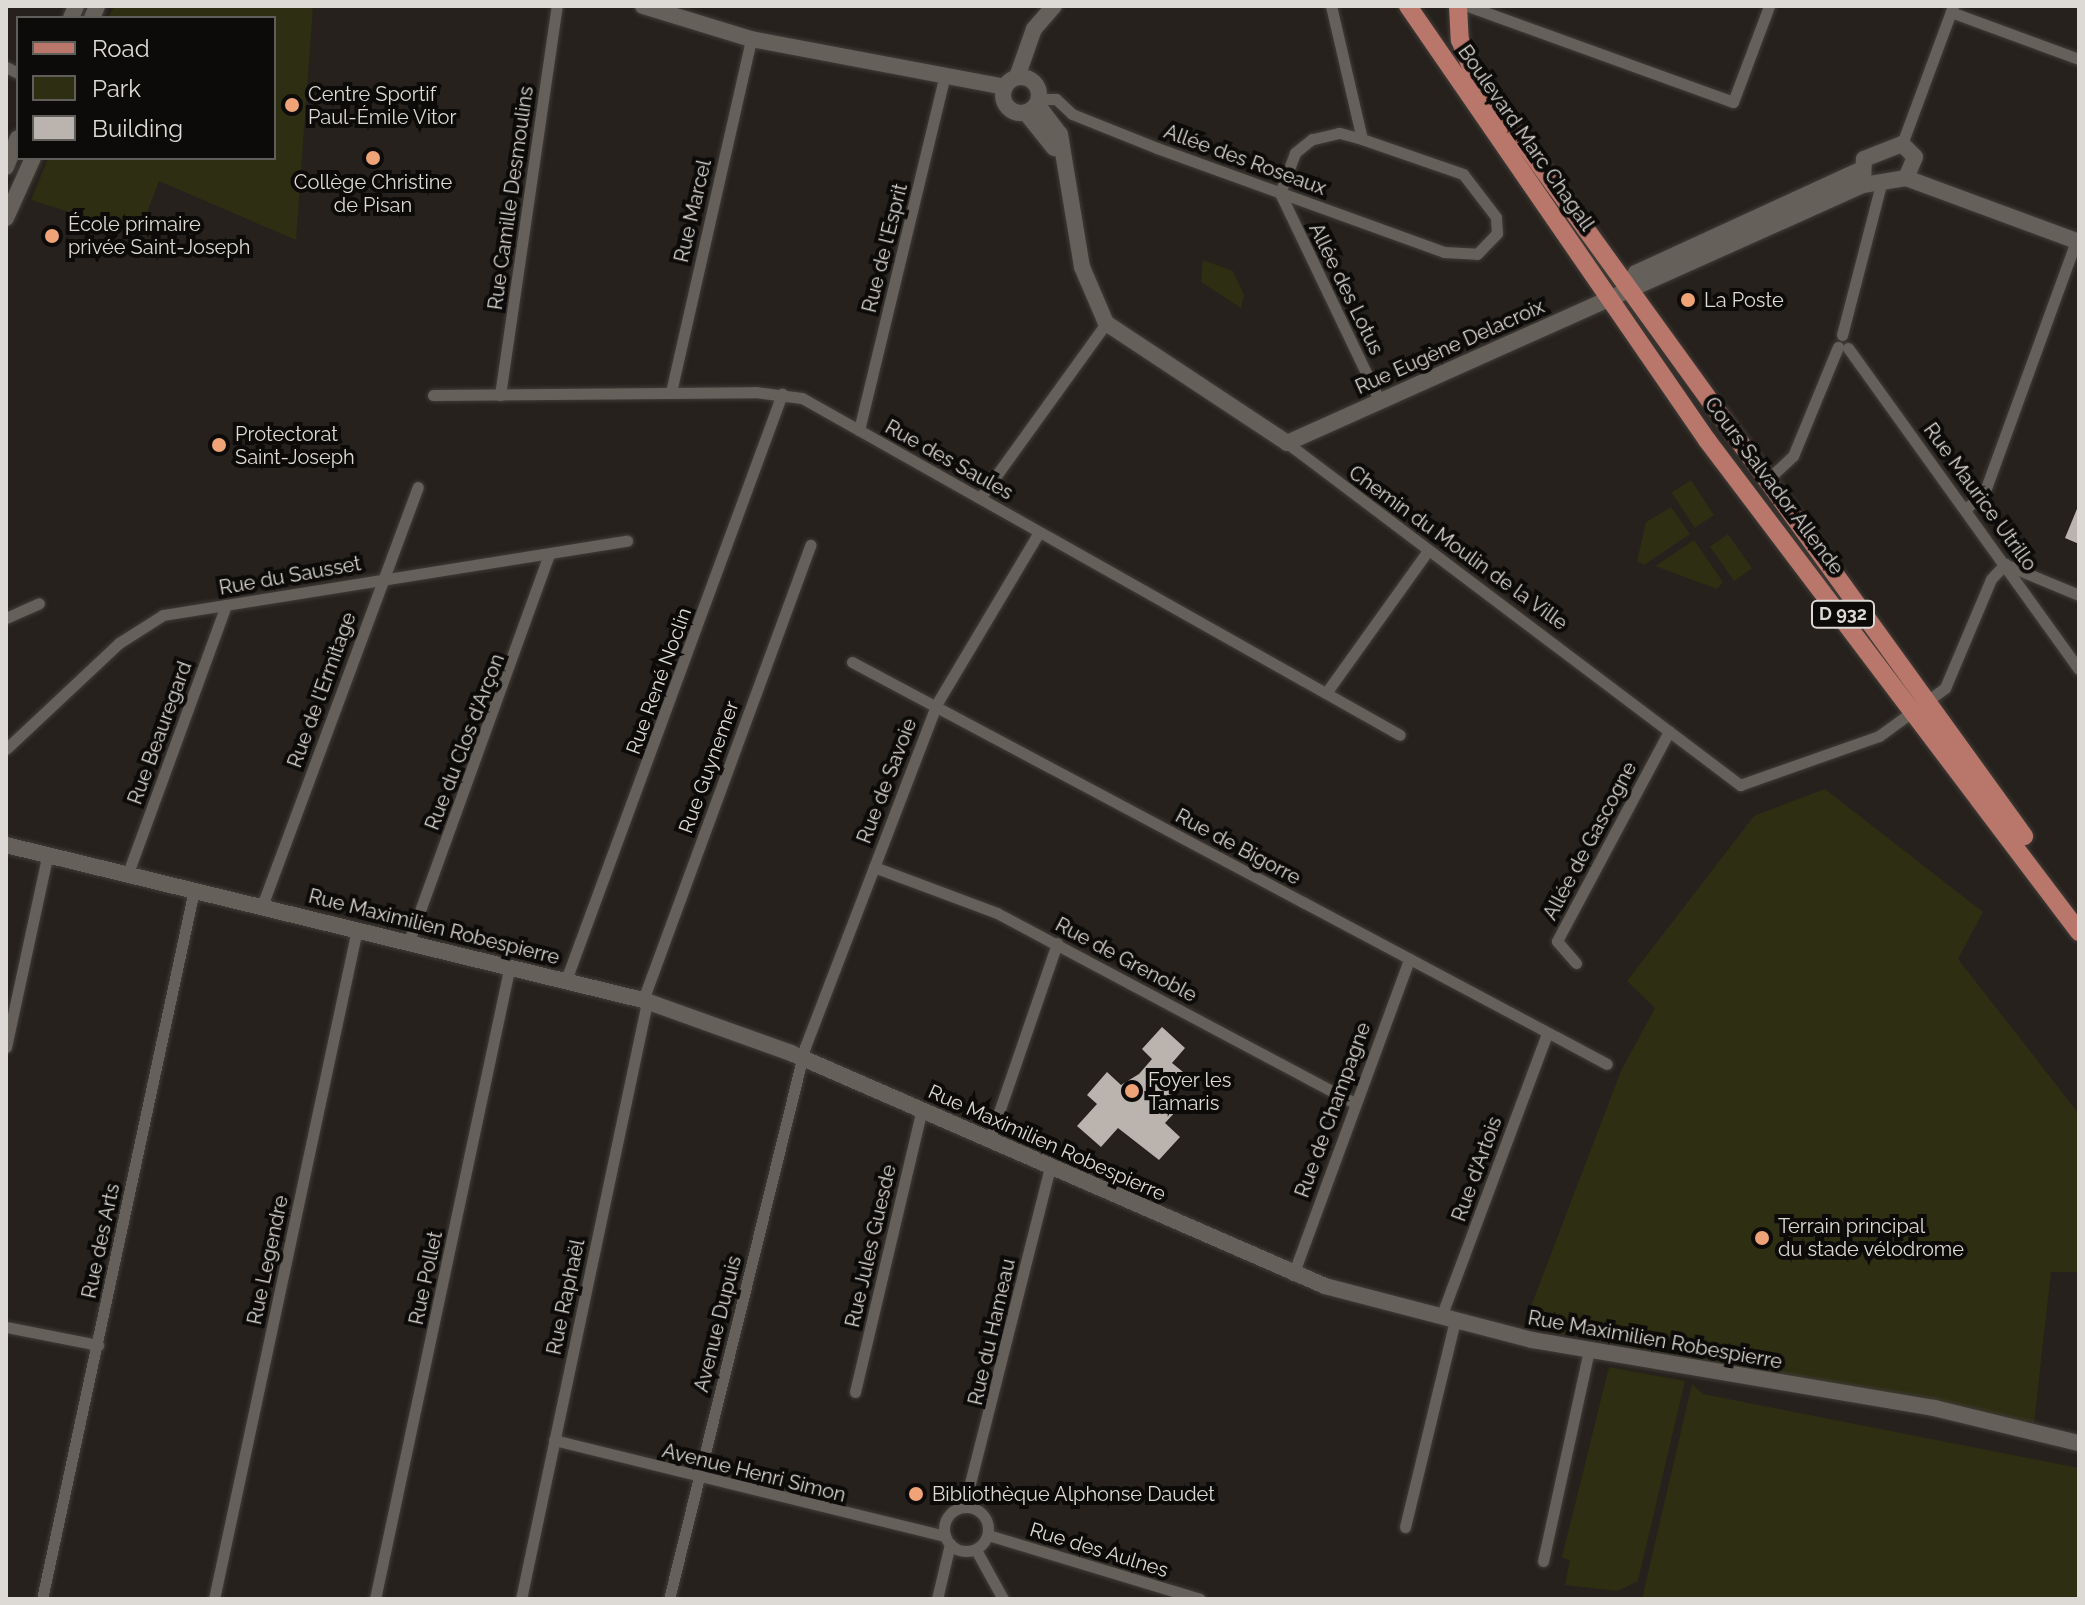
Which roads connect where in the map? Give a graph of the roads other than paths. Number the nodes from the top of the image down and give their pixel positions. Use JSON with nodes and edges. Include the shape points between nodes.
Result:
{"nodes":[{"id":1,"x":557,"y":6,"type":"edge"},
{"id":2,"x":643,"y":6,"type":"edge"},
{"id":3,"x":1054,"y":6,"type":"edge"},
{"id":4,"x":1331,"y":6,"type":"edge"},
{"id":5,"x":1408,"y":6,"type":"edge"},
{"id":6,"x":1458,"y":6,"type":"edge"},
{"id":7,"x":1468,"y":6,"type":"edge"},
{"id":8,"x":1769,"y":6,"type":"edge"},
{"id":9,"x":1952,"y":9,"type":"edge"},
{"id":10,"x":1034,"y":29,"type":"junction"},
{"id":11,"x":751,"y":39,"type":"junction"},
{"id":12,"x":2079,"y":59,"type":"edge"},
{"id":13,"x":945,"y":74,"type":"junction"},
{"id":14,"x":1008,"y":88,"type":"junction"},
{"id":15,"x":1034,"y":100,"type":"junction"},
{"id":16,"x":1362,"y":139,"type":"junction"},
{"id":17,"x":16,"y":143,"type":"edge"},
{"id":18,"x":1902,"y":144,"type":"junction"},
{"id":19,"x":32,"y":160,"type":"edge"},
{"id":20,"x":6,"y":169,"type":"edge"},
{"id":21,"x":1860,"y":178,"type":"junction"},
{"id":22,"x":1906,"y":178,"type":"junction"},
{"id":23,"x":24,"y":179,"type":"junction"},
{"id":24,"x":1880,"y":188,"type":"junction"},
{"id":25,"x":1280,"y":193,"type":"junction"},
{"id":26,"x":6,"y":218,"type":"edge"},
{"id":27,"x":2078,"y":241,"type":"edge"},
{"id":28,"x":1629,"y":285,"type":"junction"},
{"id":29,"x":1609,"y":295,"type":"junction"},
{"id":30,"x":1106,"y":323,"type":"junction"},
{"id":31,"x":1843,"y":343,"type":"junction"},
{"id":32,"x":671,"y":392,"type":"junction"},
{"id":33,"x":782,"y":394,"type":"junction"},
{"id":34,"x":433,"y":395,"type":"dead end"},
{"id":35,"x":500,"y":395,"type":"junction"},
{"id":36,"x":1379,"y":400,"type":"junction"},
{"id":37,"x":859,"y":430,"type":"junction"},
{"id":38,"x":1287,"y":443,"type":"junction"},
{"id":39,"x":1766,"y":481,"type":"junction"},
{"id":40,"x":418,"y":487,"type":"dead end"},
{"id":41,"x":980,"y":498,"type":"junction"},
{"id":42,"x":1967,"y":508,"type":"junction"},
{"id":43,"x":1039,"y":532,"type":"junction"},
{"id":44,"x":627,"y":541,"type":"dead end"},
{"id":45,"x":810,"y":545,"type":"dead end"},
{"id":46,"x":1427,"y":552,"type":"junction"},
{"id":47,"x":549,"y":554,"type":"junction"},
{"id":48,"x":2005,"y":564,"type":"junction"},
{"id":49,"x":382,"y":579,"type":"junction"},
{"id":50,"x":2079,"y":595,"type":"edge"},
{"id":51,"x":39,"y":603,"type":"dead end"},
{"id":52,"x":226,"y":605,"type":"junction"},
{"id":53,"x":6,"y":618,"type":"edge"},
{"id":54,"x":852,"y":662,"type":"dead end"},
{"id":55,"x":2079,"y":669,"type":"edge"},
{"id":56,"x":1326,"y":693,"type":"junction"},
{"id":57,"x":936,"y":705,"type":"junction"},
{"id":58,"x":1919,"y":706,"type":"junction"},
{"id":59,"x":1669,"y":731,"type":"junction"},
{"id":60,"x":1400,"y":735,"type":"dead end"},
{"id":61,"x":6,"y":749,"type":"edge"},
{"id":62,"x":6,"y":845,"type":"edge"},
{"id":63,"x":48,"y":853,"type":"junction"},
{"id":64,"x":874,"y":867,"type":"junction"},
{"id":65,"x":128,"y":873,"type":"junction"},
{"id":66,"x":194,"y":890,"type":"junction"},
{"id":67,"x":262,"y":906,"type":"junction"},
{"id":68,"x":2079,"y":913,"type":"edge"},
{"id":69,"x":357,"y":929,"type":"junction"},
{"id":70,"x":2079,"y":932,"type":"edge"},
{"id":71,"x":409,"y":941,"type":"junction"},
{"id":72,"x":1057,"y":943,"type":"junction"},
{"id":73,"x":1409,"y":959,"type":"junction"},
{"id":74,"x":1576,"y":963,"type":"dead end"},
{"id":75,"x":510,"y":965,"type":"junction"},
{"id":76,"x":566,"y":980,"type":"junction"},
{"id":77,"x":645,"y":1001,"type":"junction"},
{"id":78,"x":1547,"y":1034,"type":"junction"},
{"id":79,"x":6,"y":1047,"type":"edge"},
{"id":80,"x":803,"y":1058,"type":"junction"},
{"id":81,"x":1607,"y":1064,"type":"dead end"},
{"id":82,"x":1353,"y":1102,"type":"junction"},
{"id":83,"x":922,"y":1109,"type":"junction"},
{"id":84,"x":990,"y":1138,"type":"junction"},
{"id":85,"x":1051,"y":1164,"type":"junction"},
{"id":86,"x":1293,"y":1275,"type":"junction"},
{"id":87,"x":1448,"y":1319,"type":"junction"},
{"id":88,"x":6,"y":1327,"type":"edge"},
{"id":89,"x":98,"y":1345,"type":"junction"},
{"id":90,"x":1589,"y":1350,"type":"junction"},
{"id":91,"x":855,"y":1392,"type":"dead end"},
{"id":92,"x":554,"y":1440,"type":"junction"},
{"id":93,"x":2079,"y":1443,"type":"edge"},
{"id":94,"x":699,"y":1477,"type":"junction"},
{"id":95,"x":964,"y":1507,"type":"junction"},
{"id":96,"x":1405,"y":1527,"type":"dead end"},
{"id":97,"x":988,"y":1535,"type":"junction"},
{"id":98,"x":947,"y":1540,"type":"junction"},
{"id":99,"x":976,"y":1550,"type":"junction"},
{"id":100,"x":1543,"y":1561,"type":"dead end"},
{"id":101,"x":42,"y":1599,"type":"edge"},
{"id":102,"x":214,"y":1599,"type":"edge"},
{"id":103,"x":375,"y":1599,"type":"edge"},
{"id":104,"x":521,"y":1599,"type":"edge"},
{"id":105,"x":669,"y":1599,"type":"edge"},
{"id":106,"x":937,"y":1599,"type":"edge"},
{"id":107,"x":1003,"y":1599,"type":"edge"},
{"id":108,"x":1200,"y":1599,"type":"edge"}],
"edges":[{"from":1,"to":35,"type":"street","name":"Rue Camille Desmoulins"},
{"from":2,"to":11,"type":"street"},
{"from":3,"to":10,"type":"street"},
{"from":4,"to":16,"type":"street"},
{"from":5,"to":29,"type":"main road","name":"Boulevard Marc Chagall","number":"D 932"},
{"from":6,"to":28,"type":"main road","number":"D 932","via":[[1460,40],[1474,74]]},
{"from":7,"to":8,"type":"street","via":[[1733,102]]},
{"from":9,"to":12,"type":"street"},
{"from":9,"to":18,"type":"street"},
{"from":10,"to":14,"type":"street"},
{"from":10,"to":15,"type":"street"},
{"from":11,"to":13,"type":"street"},
{"from":11,"to":32,"type":"street","name":"Rue Marcel"},
{"from":13,"to":14,"type":"street"},
{"from":13,"to":37,"type":"street","name":"Rue de l'Esprit"},
{"from":14,"to":15,"type":"street"},
{"from":14,"to":15,"type":"street"},
{"from":15,"to":25,"type":"street","name":"Allée des Roseaux","via":[[1056,99],[1072,114]]},
{"from":15,"to":30,"type":"street","via":[[1066,171],[1082,267]]},
{"from":16,"to":25,"type":"street","via":[[1339,133],[1312,139],[1295,153]]},
{"from":16,"to":25,"type":"street","name":"Allée des Roseaux","via":[[1463,174],[1496,217],[1497,233],[1477,254],[1444,252]]},
{"from":17,"to":20,"type":"street"},
{"from":18,"to":21,"type":"street","name":"Rue Eugène Delacroix","via":[[1864,159]]},
{"from":18,"to":22,"type":"street","via":[[1915,157]]},
{"from":19,"to":23,"type":"street"},
{"from":20,"to":23,"type":"street"},
{"from":21,"to":24,"type":"street"},
{"from":21,"to":28,"type":"street","name":"Rue Eugène Delacroix","via":[[1653,284]]},
{"from":22,"to":24,"type":"street"},
{"from":22,"to":27,"type":"street"},
{"from":23,"to":26,"type":"street"},
{"from":24,"to":31,"type":"street"},
{"from":25,"to":36,"type":"street","name":"Allée des Lotus"},
{"from":27,"to":42,"type":"street","via":[[1985,491]]},
{"from":28,"to":29,"type":"street","name":"Rue Eugène Delacroix"},
{"from":28,"to":39,"type":"main road","name":"Cours Salvador Allende","number":"D 932"},
{"from":29,"to":36,"type":"street","name":"Rue Eugène Delacroix"},
{"from":29,"to":58,"type":"main road","name":"Cours Salvador Allende","number":"D 932","via":[[1707,440]]},
{"from":30,"to":38,"type":"street","name":"Chemin du Moulin de la Ville"},
{"from":30,"to":41,"type":"street"},
{"from":31,"to":39,"type":"street","via":[[1793,456]]},
{"from":31,"to":42,"type":"street","name":"Rue Maurice Utrillo"},
{"from":32,"to":33,"type":"street","name":"Rue des Saules"},
{"from":32,"to":35,"type":"street","name":"Rue des Saules"},
{"from":33,"to":37,"type":"street","name":"Rue des Saules"},
{"from":33,"to":76,"type":"street","name":"Rue René Noclin"},
{"from":34,"to":35,"type":"street","name":"Rue des Saules"},
{"from":36,"to":38,"type":"street","name":"Rue Eugène Delacroix"},
{"from":37,"to":41,"type":"street","name":"Rue des Saules"},
{"from":38,"to":46,"type":"street","name":"Chemin du Moulin de la Ville"},
{"from":39,"to":58,"type":"main road","name":"Cours Salvador Allende","number":"D 932"},
{"from":40,"to":49,"type":"street","name":"Rue de l'Ermitage"},
{"from":41,"to":43,"type":"street","name":"Rue des Saules"},
{"from":42,"to":48,"type":"street","name":"Rue Maurice Utrillo"},
{"from":43,"to":56,"type":"street","name":"Rue des Saules"},
{"from":43,"to":57,"type":"street","name":"Rue de Savoie"},
{"from":44,"to":47,"type":"street","name":"Rue du Sausset"},
{"from":45,"to":77,"type":"street","name":"Rue Guynemer"},
{"from":46,"to":56,"type":"street"},
{"from":46,"to":59,"type":"street","name":"Chemin du Moulin de la Ville"},
{"from":47,"to":49,"type":"street","name":"Rue du Sausset"},
{"from":47,"to":71,"type":"street","name":"Rue du Clos d'Arçon"},
{"from":48,"to":50,"type":"street"},
{"from":48,"to":55,"type":"street","name":"Rue Maurice Utrillo"},
{"from":48,"to":58,"type":"street","name":"Chemin du Moulin de la Ville","via":[[1991,579],[1951,679]]},
{"from":49,"to":52,"type":"street","name":"Rue du Sausset"},
{"from":49,"to":67,"type":"street","name":"Rue de l'Ermitage"},
{"from":51,"to":53,"type":"street"},
{"from":52,"to":61,"type":"street","name":"Rue du Sausset","via":[[140,626]]},
{"from":52,"to":65,"type":"street","name":"Rue Beauregard"},
{"from":54,"to":57,"type":"street","name":"Rue de Bigorre"},
{"from":56,"to":60,"type":"street","name":"Rue des Saules"},
{"from":57,"to":64,"type":"street","name":"Rue de Savoie"},
{"from":57,"to":73,"type":"street","name":"Rue de Bigorre"},
{"from":58,"to":59,"type":"street","name":"Chemin du Moulin de la Ville","via":[[1879,736],[1749,784],[1724,776]]},
{"from":58,"to":68,"type":"main road","name":"Cours Salvador Allende","number":"D 932"},
{"from":58,"to":70,"type":"main road","name":"Cours Salvador Allende","number":"D 932"},
{"from":59,"to":74,"type":"street","name":"Allée de Gascogne","via":[[1557,941]]},
{"from":62,"to":63,"type":"street","name":"Rue Maximilien Robespierre"},
{"from":63,"to":65,"type":"street","name":"Rue Maximilien Robespierre"},
{"from":63,"to":79,"type":"street"},
{"from":64,"to":72,"type":"street","name":"Rue de Grenoble"},
{"from":64,"to":80,"type":"street","name":"Rue de Savoie"},
{"from":65,"to":66,"type":"street","name":"Rue Maximilien Robespierre"},
{"from":66,"to":67,"type":"street","name":"Rue Maximilien Robespierre"},
{"from":66,"to":89,"type":"street","name":"Rue des Arts"},
{"from":67,"to":69,"type":"street","name":"Rue Maximilien Robespierre"},
{"from":69,"to":71,"type":"street","name":"Rue Maximilien Robespierre"},
{"from":69,"to":102,"type":"street","name":"Rue Legendre"},
{"from":71,"to":75,"type":"street","name":"Rue Maximilien Robespierre"},
{"from":72,"to":82,"type":"street","name":"Rue de Grenoble"},
{"from":72,"to":84,"type":"street"},
{"from":73,"to":78,"type":"street","name":"Rue de Bigorre"},
{"from":73,"to":82,"type":"street","name":"Rue de Champagne"},
{"from":75,"to":76,"type":"street","name":"Rue Maximilien Robespierre"},
{"from":75,"to":103,"type":"street","name":"Rue Pollet"},
{"from":76,"to":77,"type":"street","name":"Rue Maximilien Robespierre"},
{"from":77,"to":80,"type":"street","name":"Rue Maximilien Robespierre"},
{"from":77,"to":92,"type":"street","name":"Rue Raphaël"},
{"from":78,"to":81,"type":"street","name":"Rue de Bigorre"},
{"from":78,"to":87,"type":"street","name":"Rue d'Artois"},
{"from":80,"to":83,"type":"street","name":"Rue Maximilien Robespierre"},
{"from":80,"to":94,"type":"street","name":"Avenue Dupuis"},
{"from":82,"to":86,"type":"street","name":"Rue de Champagne"},
{"from":83,"to":84,"type":"street","name":"Rue Maximilien Robespierre"},
{"from":83,"to":91,"type":"street","name":"Rue Jules Guesde"},
{"from":84,"to":85,"type":"street","name":"Rue Maximilien Robespierre"},
{"from":85,"to":86,"type":"street","name":"Rue Maximilien Robespierre"},
{"from":85,"to":95,"type":"street","name":"Rue du Hameau"},
{"from":86,"to":87,"type":"street","name":"Rue Maximilien Robespierre"},
{"from":87,"to":90,"type":"street","name":"Rue Maximilien Robespierre"},
{"from":87,"to":96,"type":"street","name":"Rue d'Artois"},
{"from":88,"to":89,"type":"street"},
{"from":89,"to":101,"type":"street","name":"Rue des Arts"},
{"from":90,"to":93,"type":"street","name":"Rue Maximilien Robespierre","via":[[1934,1408]]},
{"from":90,"to":100,"type":"street"},
{"from":92,"to":94,"type":"street","name":"Avenue Henri Simon"},
{"from":92,"to":104,"type":"street","name":"Rue Raphaël"},
{"from":94,"to":98,"type":"street","name":"Avenue Henri Simon"},
{"from":94,"to":105,"type":"street","name":"Avenue Dupuis"},
{"from":95,"to":97,"type":"street","via":[[984,1515]]},
{"from":95,"to":98,"type":"street","via":[[947,1517]]},
{"from":97,"to":99,"type":"street"},
{"from":97,"to":108,"type":"street","name":"Rue des Aulnes"},
{"from":98,"to":99,"type":"street"},
{"from":98,"to":106,"type":"street"},
{"from":99,"to":107,"type":"street"}]}
